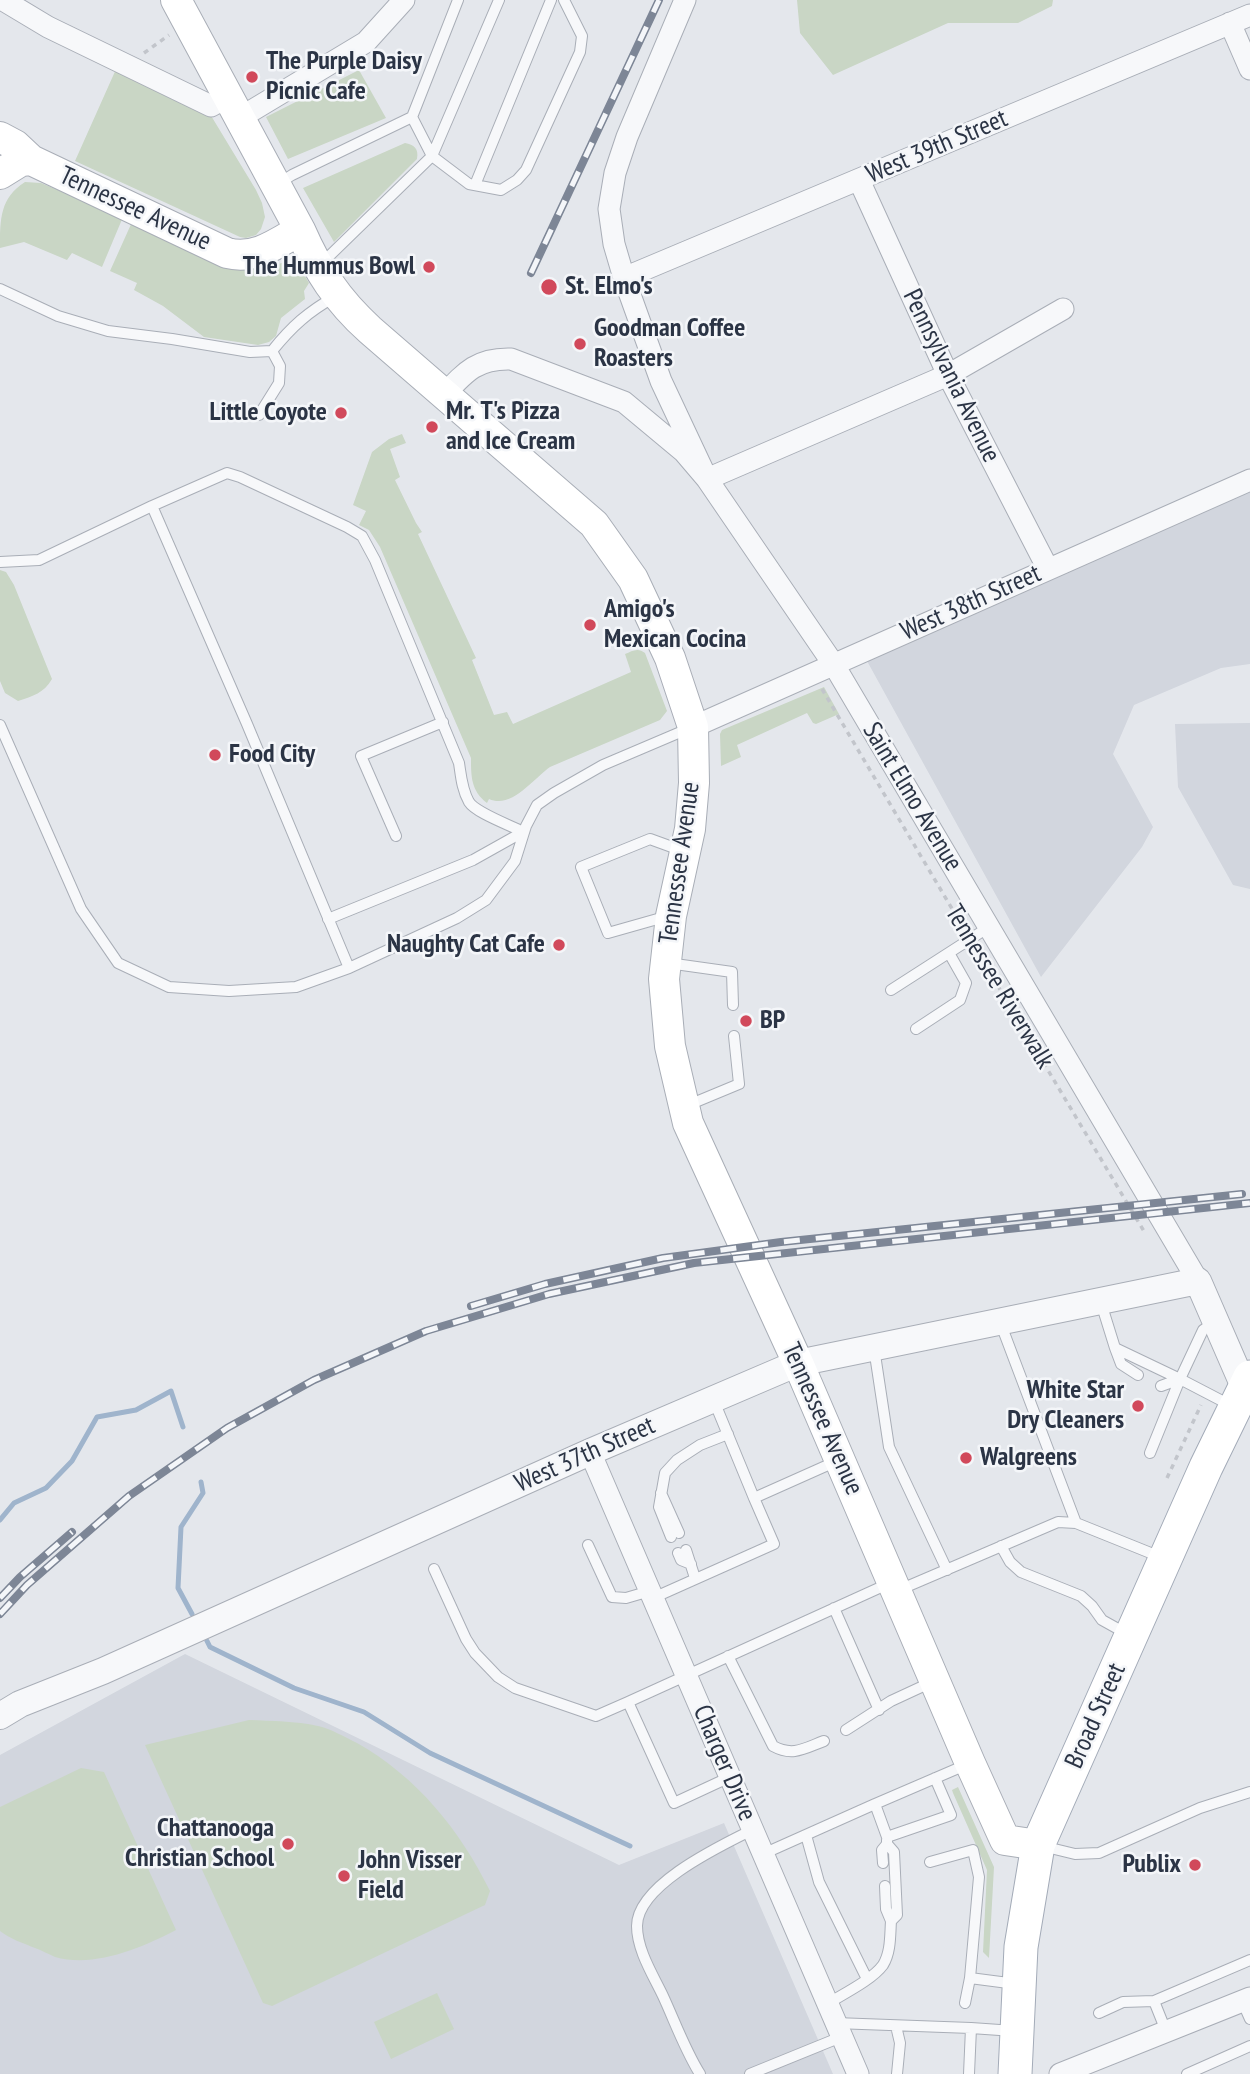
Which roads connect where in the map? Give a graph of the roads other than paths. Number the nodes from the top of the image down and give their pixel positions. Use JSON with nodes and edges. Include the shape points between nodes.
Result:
{"nodes":[{"id":1,"x":3,"y":0,"type":"edge"},
{"id":2,"x":176,"y":0,"type":"edge"},
{"id":3,"x":404,"y":0,"type":"edge"},
{"id":4,"x":458,"y":0,"type":"edge"},
{"id":5,"x":499,"y":0,"type":"edge"},
{"id":6,"x":551,"y":0,"type":"edge"},
{"id":7,"x":564,"y":0,"type":"edge"},
{"id":8,"x":685,"y":0,"type":"edge"},
{"id":9,"x":1240,"y":19,"type":"edge"},
{"id":10,"x":1250,"y":69,"type":"edge"},
{"id":11,"x":233,"y":108,"type":"junction"},
{"id":12,"x":412,"y":117,"type":"junction"},
{"id":13,"x":0,"y":137,"type":"edge"},
{"id":14,"x":432,"y":156,"type":"junction"},
{"id":15,"x":31,"y":160,"type":"junction"},
{"id":16,"x":0,"y":174,"type":"edge"},
{"id":17,"x":859,"y":180,"type":"junction"},
{"id":18,"x":475,"y":185,"type":"junction"},
{"id":19,"x":274,"y":186,"type":"junction"},
{"id":20,"x":299,"y":230,"type":"junction"},
{"id":21,"x":318,"y":267,"type":"junction"},
{"id":22,"x":624,"y":278,"type":"junction"},
{"id":23,"x":0,"y":289,"type":"edge"},
{"id":24,"x":336,"y":296,"type":"junction"},
{"id":25,"x":1063,"y":309,"type":"dead end"},
{"id":26,"x":272,"y":351,"type":"junction"},
{"id":27,"x":948,"y":375,"type":"junction"},
{"id":28,"x":444,"y":395,"type":"junction"},
{"id":29,"x":259,"y":415,"type":"dead end"},
{"id":30,"x":706,"y":479,"type":"junction"},
{"id":31,"x":1250,"y":480,"type":"edge"},
{"id":32,"x":152,"y":506,"type":"junction"},
{"id":33,"x":0,"y":562,"type":"edge"},
{"id":34,"x":1048,"y":569,"type":"junction"},
{"id":35,"x":825,"y":668,"type":"junction"},
{"id":36,"x":443,"y":722,"type":"junction"},
{"id":37,"x":0,"y":725,"type":"edge"},
{"id":38,"x":693,"y":727,"type":"junction"},
{"id":39,"x":523,"y":832,"type":"junction"},
{"id":40,"x":396,"y":836,"type":"dead end"},
{"id":41,"x":685,"y":852,"type":"junction"},
{"id":42,"x":671,"y":916,"type":"junction"},
{"id":43,"x":328,"y":919,"type":"junction"},
{"id":44,"x":989,"y":927,"type":"junction"},
{"id":45,"x":949,"y":953,"type":"junction"},
{"id":46,"x":666,"y":963,"type":"junction"},
{"id":47,"x":349,"y":968,"type":"junction"},
{"id":48,"x":891,"y":990,"type":"dead end"},
{"id":49,"x":733,"y":1006,"type":"dead end"},
{"id":50,"x":916,"y":1029,"type":"dead end"},
{"id":51,"x":734,"y":1036,"type":"dead end"},
{"id":52,"x":684,"y":1107,"type":"junction"},
{"id":53,"x":1198,"y":1282,"type":"junction"},
{"id":54,"x":1101,"y":1301,"type":"junction"},
{"id":55,"x":1216,"y":1321,"type":"junction"},
{"id":56,"x":999,"y":1322,"type":"junction"},
{"id":57,"x":874,"y":1348,"type":"junction"},
{"id":58,"x":1115,"y":1348,"type":"junction"},
{"id":59,"x":798,"y":1363,"type":"junction"},
{"id":60,"x":1138,"y":1375,"type":"dead end"},
{"id":61,"x":1180,"y":1379,"type":"junction"},
{"id":62,"x":1161,"y":1386,"type":"dead end"},
{"id":63,"x":1237,"y":1394,"type":"edge"},
{"id":64,"x":714,"y":1399,"type":"junction"},
{"id":65,"x":728,"y":1434,"type":"junction"},
{"id":66,"x":590,"y":1452,"type":"junction"},
{"id":67,"x":1150,"y":1453,"type":"dead end"},
{"id":68,"x":840,"y":1460,"type":"junction"},
{"id":69,"x":754,"y":1499,"type":"junction"},
{"id":70,"x":1076,"y":1523,"type":"junction"},
{"id":71,"x":675,"y":1535,"type":"dead end"},
{"id":72,"x":588,"y":1545,"type":"dead end"},
{"id":73,"x":1000,"y":1546,"type":"junction"},
{"id":74,"x":682,"y":1552,"type":"dead end"},
{"id":75,"x":1165,"y":1559,"type":"junction"},
{"id":76,"x":434,"y":1569,"type":"dead end"},
{"id":77,"x":947,"y":1570,"type":"junction"},
{"id":78,"x":695,"y":1578,"type":"junction"},
{"id":79,"x":894,"y":1587,"type":"junction"},
{"id":80,"x":651,"y":1595,"type":"junction"},
{"id":81,"x":834,"y":1608,"type":"junction"},
{"id":82,"x":1131,"y":1636,"type":"junction"},
{"id":83,"x":728,"y":1656,"type":"junction"},
{"id":84,"x":686,"y":1675,"type":"junction"},
{"id":85,"x":935,"y":1681,"type":"junction"},
{"id":86,"x":628,"y":1702,"type":"junction"},
{"id":87,"x":879,"y":1710,"type":"junction"},
{"id":88,"x":0,"y":1716,"type":"edge"},
{"id":89,"x":846,"y":1730,"type":"dead end"},
{"id":90,"x":824,"y":1741,"type":"dead end"},
{"id":91,"x":970,"y":1763,"type":"junction"},
{"id":92,"x":730,"y":1777,"type":"junction"},
{"id":93,"x":935,"y":1778,"type":"junction"},
{"id":94,"x":1250,"y":1791,"type":"edge"},
{"id":95,"x":875,"y":1804,"type":"junction"},
{"id":96,"x":752,"y":1830,"type":"junction"},
{"id":97,"x":806,"y":1835,"type":"junction"},
{"id":98,"x":887,"y":1840,"type":"junction"},
{"id":99,"x":1038,"y":1845,"type":"junction"},
{"id":100,"x":763,"y":1854,"type":"junction"},
{"id":101,"x":930,"y":1862,"type":"dead end"},
{"id":102,"x":883,"y":1863,"type":"dead end"},
{"id":103,"x":886,"y":1886,"type":"dead end"},
{"id":104,"x":891,"y":1921,"type":"junction"},
{"id":105,"x":1250,"y":1960,"type":"edge"},
{"id":106,"x":970,"y":1978,"type":"junction"},
{"id":107,"x":867,"y":1979,"type":"junction"},
{"id":108,"x":1019,"y":1984,"type":"junction"},
{"id":109,"x":1154,"y":2001,"type":"junction"},
{"id":110,"x":965,"y":2003,"type":"dead end"},
{"id":111,"x":1247,"y":2006,"type":"edge"},
{"id":112,"x":1099,"y":2013,"type":"dead end"},
{"id":113,"x":834,"y":2021,"type":"junction"},
{"id":114,"x":897,"y":2026,"type":"junction"},
{"id":115,"x":971,"y":2028,"type":"junction"},
{"id":116,"x":1017,"y":2031,"type":"junction"},
{"id":117,"x":1166,"y":2032,"type":"junction"},
{"id":118,"x":1250,"y":2046,"type":"edge"},
{"id":119,"x":699,"y":2074,"type":"edge"},
{"id":120,"x":750,"y":2074,"type":"edge"},
{"id":121,"x":858,"y":2074,"type":"edge"},
{"id":122,"x":897,"y":2074,"type":"edge"},
{"id":123,"x":969,"y":2074,"type":"edge"},
{"id":124,"x":1015,"y":2074,"type":"edge"},
{"id":125,"x":1060,"y":2074,"type":"edge"},
{"id":126,"x":1187,"y":2074,"type":"edge"}],
"edges":[{"from":1,"to":11,"type":"street","via":[[48,27],[211,106]]},
{"from":2,"to":11,"type":"main road"},
{"from":3,"to":11,"type":"street","via":[[366,42]]},
{"from":4,"to":12,"type":"lane"},
{"from":5,"to":14,"type":"lane"},
{"from":6,"to":18,"type":"lane"},
{"from":7,"to":18,"type":"lane","via":[[582,36],[580,52],[526,170],[501,190]]},
{"from":8,"to":22,"type":"street","via":[[615,173],[609,209]]},
{"from":9,"to":10,"type":"street"},
{"from":9,"to":17,"type":"street","name":"West 39th Street"},
{"from":11,"to":19,"type":"main road"},
{"from":12,"to":14,"type":"lane"},
{"from":12,"to":19,"type":"lane"},
{"from":13,"to":15,"type":"main road","name":"Tennessee Avenue"},
{"from":14,"to":18,"type":"lane"},
{"from":14,"to":21,"type":"lane"},
{"from":15,"to":16,"type":"main road"},
{"from":15,"to":20,"type":"main road","name":"Tennessee Avenue","via":[[227,253],[255,254]]},
{"from":17,"to":22,"type":"street","name":"West 39th Street"},
{"from":17,"to":27,"type":"street","name":"Pennsylvania Avenue"},
{"from":19,"to":20,"type":"main road"},
{"from":20,"to":21,"type":"main road","name":"Tennessee Avenue"},
{"from":21,"to":24,"type":"main road","name":"Tennessee Avenue"},
{"from":22,"to":30,"type":"street","via":[[661,381]]},
{"from":23,"to":26,"type":"lane","via":[[58,316],[108,331],[250,352]]},
{"from":24,"to":26,"type":"lane","via":[[308,312]]},
{"from":24,"to":28,"type":"main road","name":"Tennessee Avenue"},
{"from":25,"to":27,"type":"street"},
{"from":26,"to":29,"type":"lane","via":[[280,366],[279,383]]},
{"from":27,"to":30,"type":"street"},
{"from":27,"to":34,"type":"street","name":"Pennsylvania Avenue"},
{"from":28,"to":30,"type":"street","name":"Saint Elmo Avenue","via":[[481,363],[511,359],[624,402],[684,452]]},
{"from":28,"to":38,"type":"main road","name":"Tennessee Avenue","via":[[598,529],[633,579],[670,658]]},
{"from":30,"to":35,"type":"street","name":"Saint Elmo Avenue"},
{"from":31,"to":34,"type":"street","name":"West 38th Street"},
{"from":32,"to":33,"type":"lane","via":[[39,560]]},
{"from":32,"to":36,"type":"lane","via":[[228,473],[362,536]]},
{"from":32,"to":43,"type":"lane"},
{"from":34,"to":35,"type":"street","name":"West 38th Street"},
{"from":35,"to":38,"type":"street","name":"West 38th Street"},
{"from":35,"to":44,"type":"street","name":"Saint Elmo Avenue"},
{"from":36,"to":39,"type":"lane","via":[[470,803]]},
{"from":36,"to":40,"type":"lane","via":[[361,756]]},
{"from":37,"to":47,"type":"lane","via":[[80,909],[118,963],[169,987],[229,991],[296,987]]},
{"from":38,"to":39,"type":"lane","via":[[603,765],[554,793],[537,805]]},
{"from":38,"to":41,"type":"main road","name":"Tennessee Avenue","via":[[694,783]]},
{"from":39,"to":43,"type":"lane","via":[[473,860]]},
{"from":39,"to":47,"type":"lane","via":[[515,860],[486,900]]},
{"from":41,"to":42,"type":"main road","name":"Tennessee Avenue"},
{"from":41,"to":42,"type":"lane","via":[[650,839],[581,867],[608,933]]},
{"from":42,"to":46,"type":"main road","name":"Tennessee Avenue"},
{"from":43,"to":47,"type":"lane"},
{"from":44,"to":45,"type":"lane"},
{"from":44,"to":53,"type":"street","name":"Saint Elmo Avenue"},
{"from":45,"to":48,"type":"lane"},
{"from":45,"to":50,"type":"lane","via":[[966,983],[964,993]]},
{"from":46,"to":49,"type":"lane","via":[[732,972]]},
{"from":46,"to":52,"type":"main road","name":"Tennessee Avenue","via":[[670,1046]]},
{"from":51,"to":52,"type":"lane","via":[[739,1084]]},
{"from":52,"to":59,"type":"main road","name":"Tennessee Avenue"},
{"from":53,"to":54,"type":"street","name":"West 37th Street"},
{"from":53,"to":55,"type":"street","name":"Saint Elmo Avenue"},
{"from":54,"to":56,"type":"street","name":"West 37th Street"},
{"from":54,"to":58,"type":"lane"},
{"from":55,"to":61,"type":"lane","via":[[1203,1330]]},
{"from":55,"to":63,"type":"street","name":"Saint Elmo Avenue"},
{"from":56,"to":57,"type":"street","name":"West 37th Street"},
{"from":56,"to":70,"type":"lane"},
{"from":57,"to":59,"type":"street","name":"West 37th Street"},
{"from":57,"to":77,"type":"lane","via":[[889,1447]]},
{"from":58,"to":60,"type":"lane","via":[[1121,1364]]},
{"from":58,"to":61,"type":"lane"},
{"from":59,"to":64,"type":"street","name":"West 37th Street"},
{"from":59,"to":68,"type":"main road","name":"Tennessee Avenue"},
{"from":61,"to":62,"type":"lane"},
{"from":61,"to":63,"type":"lane"},
{"from":61,"to":67,"type":"lane"},
{"from":63,"to":75,"type":"main road","name":"Broad Street"},
{"from":64,"to":65,"type":"lane"},
{"from":64,"to":66,"type":"street","name":"West 37th Street"},
{"from":65,"to":69,"type":"lane"},
{"from":65,"to":71,"type":"lane","via":[[700,1445],[665,1473],[659,1507]]},
{"from":66,"to":80,"type":"street","name":"Charger Drive"},
{"from":66,"to":88,"type":"street","name":"West 37th Street"},
{"from":68,"to":69,"type":"lane"},
{"from":68,"to":79,"type":"main road","name":"Tennessee Avenue"},
{"from":69,"to":78,"type":"lane","via":[[774,1544]]},
{"from":70,"to":73,"type":"lane","via":[[1058,1522]]},
{"from":70,"to":75,"type":"lane"},
{"from":72,"to":80,"type":"lane","via":[[612,1597]]},
{"from":73,"to":77,"type":"lane"},
{"from":73,"to":82,"type":"lane","via":[[1021,1572],[1081,1596],[1102,1620]]},
{"from":74,"to":78,"type":"lane","via":[[681,1560],[691,1564]]},
{"from":75,"to":82,"type":"main road","name":"Broad Street"},
{"from":76,"to":86,"type":"lane","via":[[466,1639],[498,1677],[515,1688],[596,1716]]},
{"from":77,"to":79,"type":"lane"},
{"from":78,"to":80,"type":"lane"},
{"from":79,"to":81,"type":"lane"},
{"from":79,"to":85,"type":"main road","name":"Tennessee Avenue"},
{"from":80,"to":84,"type":"street","name":"Charger Drive"},
{"from":81,"to":83,"type":"lane"},
{"from":81,"to":87,"type":"lane"},
{"from":82,"to":99,"type":"main road","name":"Broad Street"},
{"from":83,"to":84,"type":"lane"},
{"from":83,"to":90,"type":"lane","via":[[774,1746],[792,1753]]},
{"from":84,"to":86,"type":"lane"},
{"from":84,"to":92,"type":"street","name":"Charger Drive"},
{"from":85,"to":87,"type":"lane"},
{"from":85,"to":91,"type":"main road","name":"Tennessee Avenue"},
{"from":86,"to":92,"type":"lane","via":[[674,1803]]},
{"from":87,"to":89,"type":"lane"},
{"from":91,"to":93,"type":"lane"},
{"from":91,"to":99,"type":"main road","name":"Tennessee Avenue","via":[[1005,1840]]},
{"from":92,"to":96,"type":"street","name":"Charger Drive"},
{"from":93,"to":95,"type":"lane"},
{"from":93,"to":98,"type":"lane","via":[[951,1815]]},
{"from":94,"to":99,"type":"lane","via":[[1099,1853],[1075,1854]]},
{"from":95,"to":97,"type":"lane"},
{"from":95,"to":98,"type":"lane"},
{"from":96,"to":100,"type":"street","name":"Charger Drive"},
{"from":96,"to":119,"type":"lane","via":[[695,1860],[657,1888],[640,1908],[637,1927],[642,1950]]},
{"from":97,"to":100,"type":"lane"},
{"from":97,"to":107,"type":"lane","via":[[819,1882]]},
{"from":98,"to":102,"type":"lane"},
{"from":98,"to":104,"type":"lane","via":[[894,1852],[897,1915]]},
{"from":99,"to":108,"type":"main road","name":"Broad Street"},
{"from":100,"to":113,"type":"street","name":"Charger Drive"},
{"from":101,"to":106,"type":"lane","via":[[973,1850],[979,1877]]},
{"from":103,"to":104,"type":"lane"},
{"from":104,"to":107,"type":"lane","via":[[883,1965]]},
{"from":105,"to":109,"type":"lane"},
{"from":106,"to":108,"type":"lane"},
{"from":106,"to":110,"type":"lane"},
{"from":107,"to":113,"type":"lane"},
{"from":108,"to":116,"type":"main road","name":"Broad Street"},
{"from":109,"to":112,"type":"lane","via":[[1123,2002]]},
{"from":109,"to":117,"type":"lane"},
{"from":111,"to":117,"type":"street"},
{"from":113,"to":114,"type":"lane"},
{"from":113,"to":120,"type":"lane"},
{"from":113,"to":121,"type":"street","name":"Charger Drive"},
{"from":114,"to":115,"type":"lane"},
{"from":114,"to":122,"type":"lane"},
{"from":115,"to":116,"type":"lane"},
{"from":115,"to":123,"type":"lane"},
{"from":116,"to":124,"type":"main road","name":"Broad Street"},
{"from":117,"to":125,"type":"street"},
{"from":118,"to":126,"type":"lane"}]}
